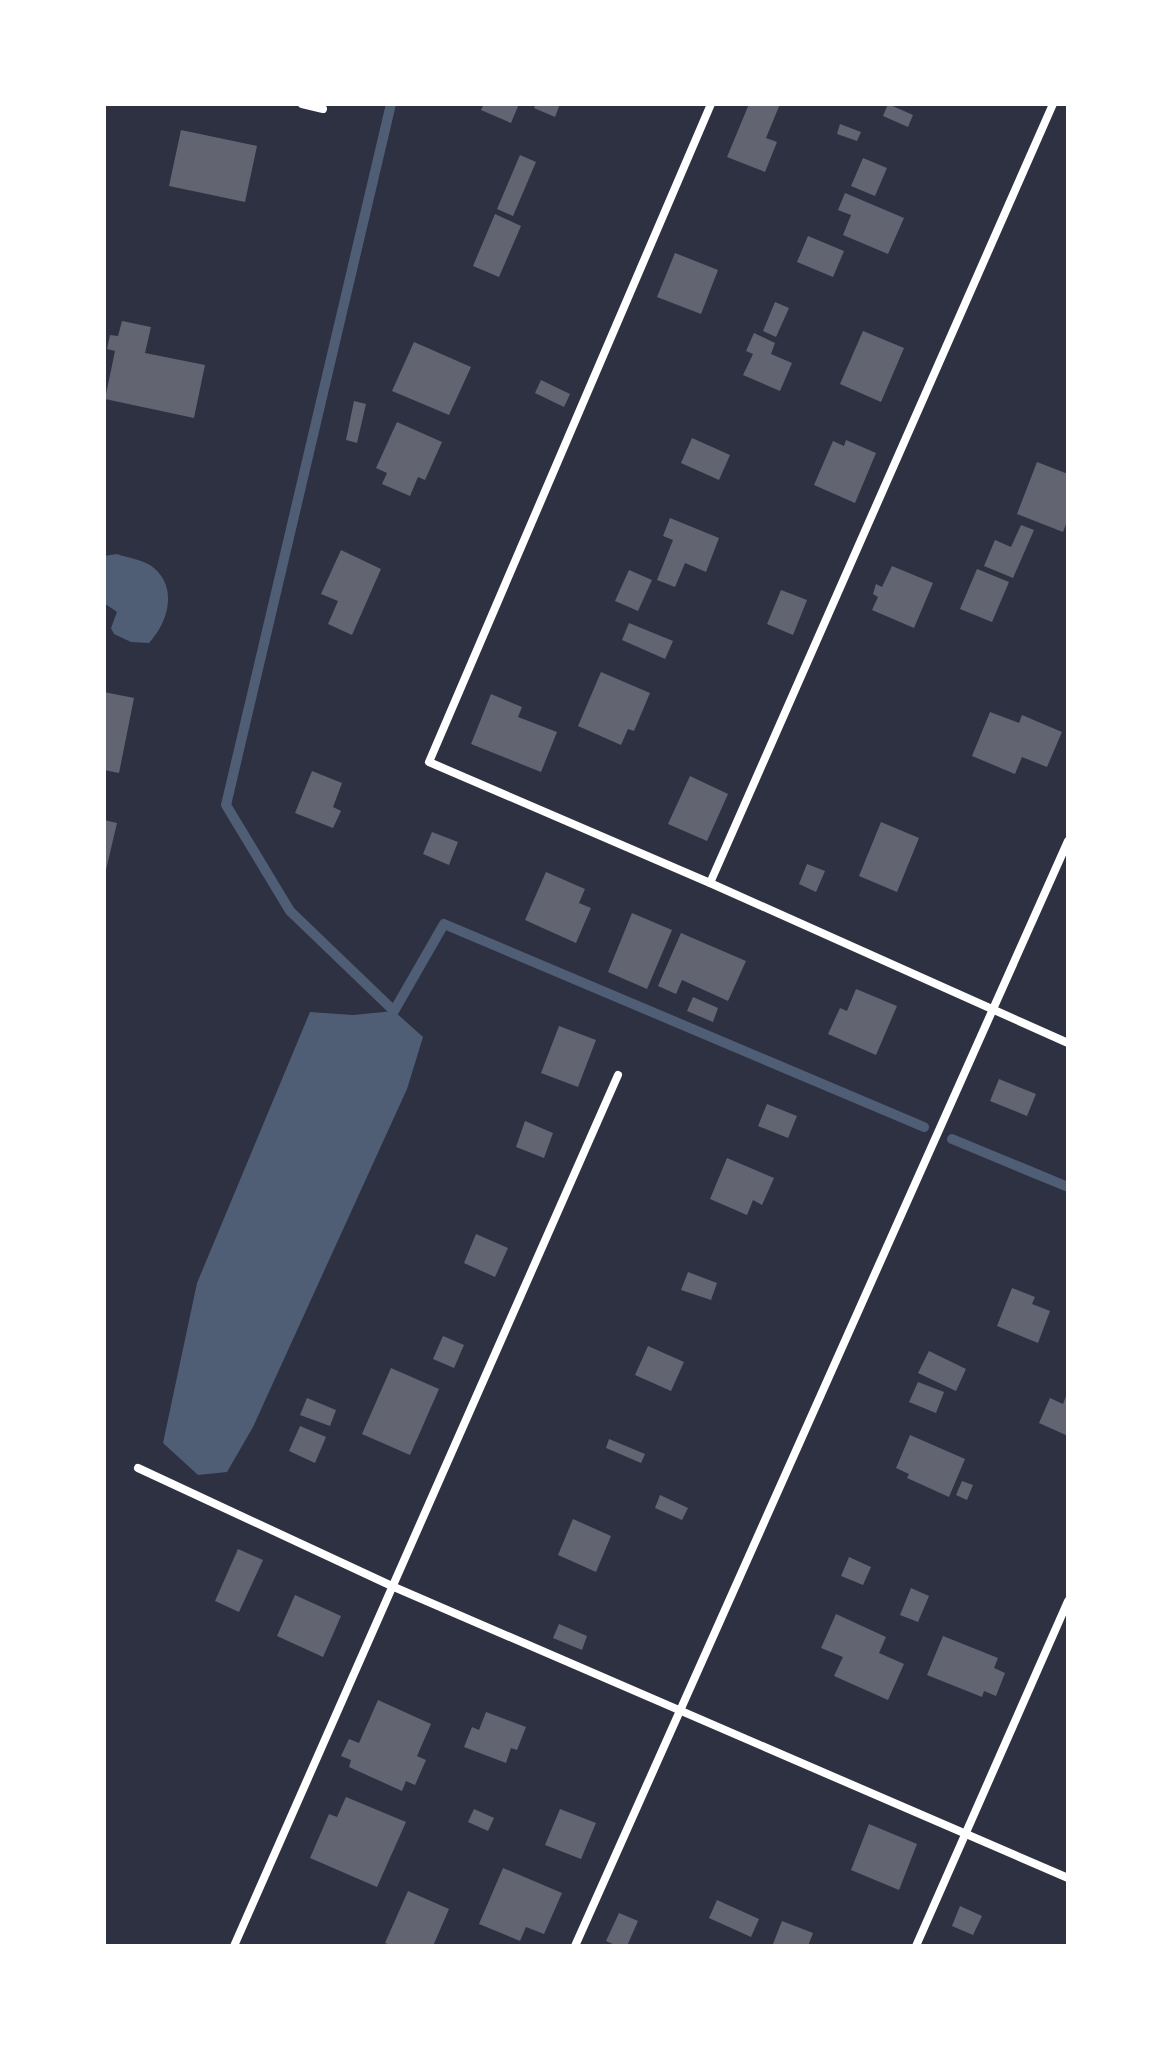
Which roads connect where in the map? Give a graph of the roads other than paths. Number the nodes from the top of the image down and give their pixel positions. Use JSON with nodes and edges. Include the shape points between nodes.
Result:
{"nodes":[{"id":1,"x":302,"y":104,"type":"edge"},
{"id":2,"x":711,"y":104,"type":"edge"},
{"id":3,"x":1053,"y":104,"type":"edge"},
{"id":4,"x":323,"y":109,"type":"dead end"},
{"id":5,"x":1068,"y":841,"type":"edge"},
{"id":6,"x":710,"y":883,"type":"junction"},
{"id":7,"x":994,"y":1010,"type":"junction"},
{"id":8,"x":1068,"y":1043,"type":"edge"},
{"id":9,"x":618,"y":1075,"type":"dead end"},
{"id":10,"x":138,"y":1468,"type":"dead end"},
{"id":11,"x":394,"y":1587,"type":"junction"},
{"id":12,"x":1068,"y":1601,"type":"edge"},
{"id":13,"x":679,"y":1709,"type":"junction"},
{"id":14,"x":966,"y":1832,"type":"junction"},
{"id":15,"x":1068,"y":1878,"type":"edge"},
{"id":16,"x":234,"y":1946,"type":"edge"},
{"id":17,"x":575,"y":1946,"type":"edge"},
{"id":18,"x":916,"y":1946,"type":"edge"}],
"edges":[{"from":1,"to":4,"type":"street"},
{"from":2,"to":6,"type":"street","via":[[429,762]]},
{"from":3,"to":6,"type":"street"},
{"from":5,"to":7,"type":"street"},
{"from":6,"to":7,"type":"street"},
{"from":7,"to":8,"type":"street"},
{"from":7,"to":13,"type":"street"},
{"from":9,"to":11,"type":"street"},
{"from":10,"to":11,"type":"street"},
{"from":11,"to":13,"type":"street"},
{"from":11,"to":16,"type":"street"},
{"from":12,"to":14,"type":"street"},
{"from":13,"to":14,"type":"street"},
{"from":13,"to":17,"type":"street"},
{"from":14,"to":15,"type":"street"},
{"from":14,"to":18,"type":"street"}]}
